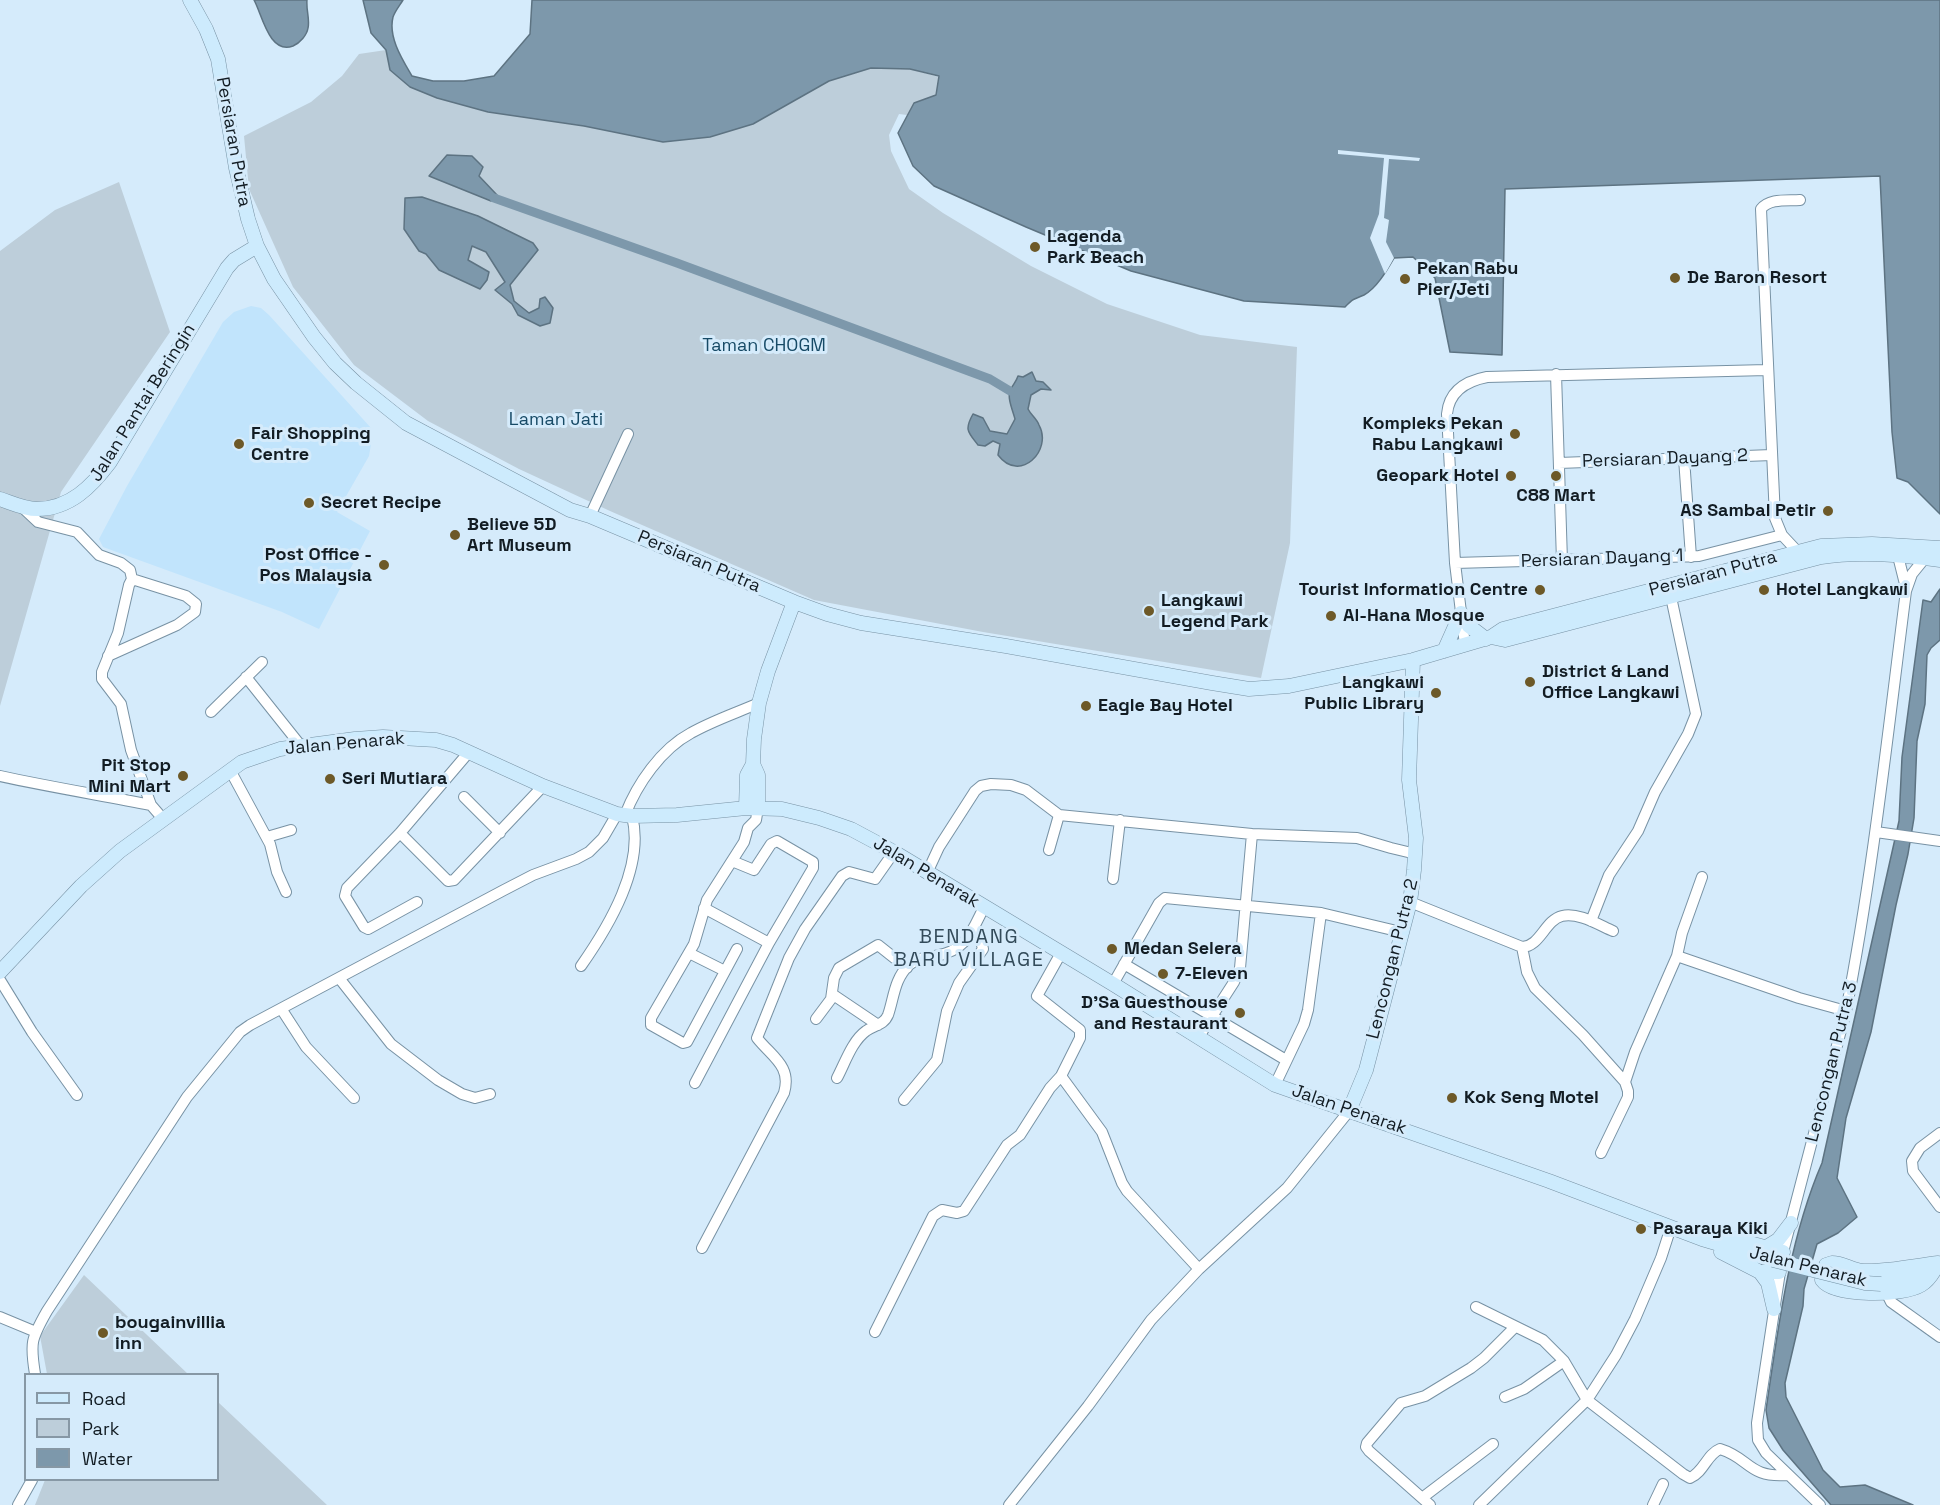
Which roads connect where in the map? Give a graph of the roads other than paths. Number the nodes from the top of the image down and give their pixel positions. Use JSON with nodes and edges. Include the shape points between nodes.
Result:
{"nodes":[{"id":1,"x":190,"y":0,"type":"edge"},
{"id":2,"x":1800,"y":200,"type":"dead end"},
{"id":3,"x":257,"y":246,"type":"junction"},
{"id":4,"x":1767,"y":370,"type":"junction"},
{"id":5,"x":1556,"y":374,"type":"junction"},
{"id":6,"x":628,"y":434,"type":"dead end"},
{"id":7,"x":1772,"y":454,"type":"junction"},
{"id":8,"x":1684,"y":458,"type":"junction"},
{"id":9,"x":1559,"y":463,"type":"junction"},
{"id":10,"x":0,"y":499,"type":"edge"},
{"id":11,"x":22,"y":507,"type":"junction"},
{"id":12,"x":590,"y":516,"type":"junction"},
{"id":13,"x":1782,"y":535,"type":"junction"},
{"id":14,"x":1797,"y":551,"type":"junction"},
{"id":15,"x":1935,"y":554,"type":"edge"},
{"id":16,"x":1898,"y":556,"type":"junction"},
{"id":17,"x":1691,"y":557,"type":"junction"},
{"id":18,"x":1562,"y":561,"type":"junction"},
{"id":19,"x":1455,"y":563,"type":"junction"},
{"id":20,"x":132,"y":579,"type":"junction"},
{"id":21,"x":1906,"y":591,"type":"junction"},
{"id":22,"x":1671,"y":597,"type":"junction"},
{"id":23,"x":794,"y":602,"type":"junction"},
{"id":24,"x":1461,"y":613,"type":"junction"},
{"id":25,"x":1489,"y":638,"type":"junction"},
{"id":26,"x":1465,"y":645,"type":"junction"},
{"id":27,"x":1444,"y":651,"type":"junction"},
{"id":28,"x":108,"y":656,"type":"junction"},
{"id":29,"x":1413,"y":660,"type":"junction"},
{"id":30,"x":262,"y":662,"type":"dead end"},
{"id":31,"x":246,"y":677,"type":"junction"},
{"id":32,"x":759,"y":703,"type":"junction"},
{"id":33,"x":211,"y":712,"type":"dead end"},
{"id":34,"x":301,"y":746,"type":"junction"},
{"id":35,"x":469,"y":752,"type":"junction"},
{"id":36,"x":231,"y":770,"type":"junction"},
{"id":37,"x":0,"y":776,"type":"edge"},
{"id":38,"x":752,"y":784,"type":"junction"},
{"id":39,"x":543,"y":786,"type":"junction"},
{"id":40,"x":464,"y":797,"type":"dead end"},
{"id":41,"x":151,"y":805,"type":"junction"},
{"id":42,"x":752,"y":808,"type":"junction"},
{"id":43,"x":782,"y":809,"type":"junction"},
{"id":44,"x":723,"y":810,"type":"junction"},
{"id":45,"x":1059,"y":814,"type":"junction"},
{"id":46,"x":625,"y":815,"type":"junction"},
{"id":47,"x":164,"y":820,"type":"junction"},
{"id":48,"x":1120,"y":820,"type":"junction"},
{"id":49,"x":291,"y":830,"type":"dead end"},
{"id":50,"x":1876,"y":832,"type":"junction"},
{"id":51,"x":400,"y":833,"type":"junction"},
{"id":52,"x":500,"y":834,"type":"junction"},
{"id":53,"x":1252,"y":834,"type":"junction"},
{"id":54,"x":267,"y":837,"type":"junction"},
{"id":55,"x":1940,"y":841,"type":"edge"},
{"id":56,"x":1049,"y":850,"type":"dead end"},
{"id":57,"x":894,"y":852,"type":"junction"},
{"id":58,"x":1416,"y":854,"type":"junction"},
{"id":59,"x":732,"y":861,"type":"junction"},
{"id":60,"x":927,"y":873,"type":"junction"},
{"id":61,"x":1702,"y":877,"type":"dead end"},
{"id":62,"x":1113,"y":879,"type":"dead end"},
{"id":63,"x":286,"y":892,"type":"dead end"},
{"id":64,"x":417,"y":902,"type":"dead end"},
{"id":65,"x":1410,"y":902,"type":"junction"},
{"id":66,"x":1246,"y":906,"type":"junction"},
{"id":67,"x":984,"y":907,"type":"junction"},
{"id":68,"x":704,"y":908,"type":"junction"},
{"id":69,"x":1320,"y":913,"type":"junction"},
{"id":70,"x":1591,"y":921,"type":"junction"},
{"id":71,"x":1613,"y":931,"type":"dead end"},
{"id":72,"x":1401,"y":932,"type":"junction"},
{"id":73,"x":971,"y":934,"type":"junction"},
{"id":74,"x":769,"y":944,"type":"junction"},
{"id":75,"x":1522,"y":947,"type":"junction"},
{"id":76,"x":737,"y":949,"type":"dead end"},
{"id":77,"x":689,"y":953,"type":"junction"},
{"id":78,"x":1061,"y":953,"type":"junction"},
{"id":79,"x":1677,"y":956,"type":"junction"},
{"id":80,"x":1124,"y":964,"type":"junction"},
{"id":81,"x":581,"y":966,"type":"dead end"},
{"id":82,"x":907,"y":968,"type":"junction"},
{"id":83,"x":725,"y":971,"type":"junction"},
{"id":84,"x":0,"y":972,"type":"edge"},
{"id":85,"x":339,"y":978,"type":"junction"},
{"id":86,"x":0,"y":980,"type":"edge"},
{"id":87,"x":1113,"y":984,"type":"junction"},
{"id":88,"x":832,"y":994,"type":"junction"},
{"id":89,"x":282,"y":1010,"type":"junction"},
{"id":90,"x":1846,"y":1011,"type":"junction"},
{"id":91,"x":1210,"y":1016,"type":"junction"},
{"id":92,"x":816,"y":1019,"type":"dead end"},
{"id":93,"x":878,"y":1025,"type":"junction"},
{"id":94,"x":1198,"y":1038,"type":"junction"},
{"id":95,"x":1286,"y":1060,"type":"junction"},
{"id":96,"x":1061,"y":1076,"type":"junction"},
{"id":97,"x":837,"y":1078,"type":"dead end"},
{"id":98,"x":1625,"y":1082,"type":"junction"},
{"id":99,"x":695,"y":1083,"type":"dead end"},
{"id":100,"x":1275,"y":1085,"type":"junction"},
{"id":101,"x":490,"y":1094,"type":"dead end"},
{"id":102,"x":77,"y":1095,"type":"dead end"},
{"id":103,"x":354,"y":1098,"type":"dead end"},
{"id":104,"x":904,"y":1100,"type":"dead end"},
{"id":105,"x":1349,"y":1111,"type":"junction"},
{"id":106,"x":1940,"y":1133,"type":"edge"},
{"id":107,"x":1601,"y":1153,"type":"dead end"},
{"id":108,"x":1940,"y":1207,"type":"edge"},
{"id":109,"x":1791,"y":1223,"type":"junction"},
{"id":110,"x":1665,"y":1225,"type":"junction"},
{"id":111,"x":1702,"y":1239,"type":"junction"},
{"id":112,"x":702,"y":1248,"type":"dead end"},
{"id":113,"x":1765,"y":1248,"type":"junction"},
{"id":114,"x":1779,"y":1262,"type":"junction"},
{"id":115,"x":1939,"y":1262,"type":"edge"},
{"id":116,"x":1199,"y":1269,"type":"junction"},
{"id":117,"x":1760,"y":1272,"type":"junction"},
{"id":118,"x":1884,"y":1289,"type":"junction"},
{"id":119,"x":1476,"y":1307,"type":"dead end"},
{"id":120,"x":1773,"y":1309,"type":"junction"},
{"id":121,"x":0,"y":1317,"type":"edge"},
{"id":122,"x":1515,"y":1326,"type":"junction"},
{"id":123,"x":36,"y":1332,"type":"junction"},
{"id":124,"x":875,"y":1332,"type":"dead end"},
{"id":125,"x":1940,"y":1337,"type":"edge"},
{"id":126,"x":1564,"y":1361,"type":"junction"},
{"id":127,"x":35,"y":1373,"type":"edge"},
{"id":128,"x":1505,"y":1397,"type":"dead end"},
{"id":129,"x":1587,"y":1400,"type":"junction"},
{"id":130,"x":1493,"y":1443,"type":"dead end"},
{"id":131,"x":1787,"y":1475,"type":"junction"},
{"id":132,"x":31,"y":1481,"type":"edge"},
{"id":133,"x":1663,"y":1484,"type":"dead end"},
{"id":134,"x":1426,"y":1502,"type":"edge"},
{"id":135,"x":18,"y":1505,"type":"edge"},
{"id":136,"x":1009,"y":1505,"type":"edge"},
{"id":137,"x":1479,"y":1505,"type":"edge"},
{"id":138,"x":1653,"y":1505,"type":"edge"},
{"id":139,"x":1820,"y":1505,"type":"edge"}],
"edges":[{"from":1,"to":3,"type":"main road","name":"Persiaran Putra","via":[[218,59],[241,198]]},
{"from":2,"to":4,"type":"street","via":[[1771,201],[1761,209]]},
{"from":3,"to":11,"type":"main road","name":"Jalan Pantai Beringin","via":[[227,268],[110,462],[88,489],[49,507]]},
{"from":3,"to":12,"type":"main road","name":"Persiaran Putra","via":[[314,337],[335,363],[378,402],[453,449],[570,510]]},
{"from":4,"to":5,"type":"street"},
{"from":4,"to":7,"type":"street"},
{"from":5,"to":9,"type":"street"},
{"from":5,"to":19,"type":"street","via":[[1487,377],[1456,391],[1448,406]]},
{"from":6,"to":12,"type":"street"},
{"from":7,"to":8,"type":"street","name":"Persiaran Dayang 2"},
{"from":7,"to":13,"type":"street","via":[[1776,518]]},
{"from":8,"to":9,"type":"street","name":"Persiaran Dayang 2"},
{"from":8,"to":17,"type":"street"},
{"from":9,"to":18,"type":"street"},
{"from":10,"to":11,"type":"main road","name":"Jalan Pantai Beringin"},
{"from":11,"to":20,"type":"street","via":[[38,522],[77,532],[99,555],[122,563],[130,570]]},
{"from":12,"to":23,"type":"main road","name":"Persiaran Putra"},
{"from":13,"to":14,"type":"street"},
{"from":13,"to":17,"type":"street","name":"Persiaran Dayang 1"},
{"from":14,"to":15,"type":"main road","name":"Persiaran Putra","via":[[1851,543]]},
{"from":14,"to":25,"type":"main road","name":"Persiaran Putra","via":[[1503,628]]},
{"from":15,"to":16,"type":"main road","name":"Persiaran Putra"},
{"from":15,"to":21,"type":"street","via":[[1912,574]]},
{"from":16,"to":21,"type":"street"},
{"from":16,"to":22,"type":"main road","name":"Persiaran Putra","via":[[1821,557]]},
{"from":17,"to":18,"type":"street","name":"Persiaran Dayang 1"},
{"from":18,"to":19,"type":"street","name":"Persiaran Dayang 1"},
{"from":19,"to":24,"type":"street"},
{"from":20,"to":28,"type":"street"},
{"from":20,"to":28,"type":"street","via":[[186,596],[196,604],[195,612],[177,625]]},
{"from":21,"to":50,"type":"street","name":"Lencongan Putra 3"},
{"from":22,"to":25,"type":"main road","name":"Persiaran Putra","via":[[1505,640]]},
{"from":22,"to":70,"type":"street","via":[[1696,714],[1638,831],[1610,875]]},
{"from":23,"to":29,"type":"main road","name":"Persiaran Putra","via":[[861,623],[1249,688],[1289,686]]},
{"from":23,"to":32,"type":"main road"},
{"from":24,"to":25,"type":"main road","via":[[1468,626]]},
{"from":24,"to":26,"type":"street"},
{"from":24,"to":27,"type":"main road"},
{"from":25,"to":26,"type":"main road","name":"Persiaran Putra"},
{"from":26,"to":27,"type":"main road","name":"Persiaran Putra"},
{"from":27,"to":29,"type":"main road","name":"Persiaran Putra"},
{"from":28,"to":41,"type":"street","via":[[102,679],[121,704],[131,750]]},
{"from":29,"to":58,"type":"main road","name":"Lencongan Putra 2","via":[[1409,780]]},
{"from":30,"to":31,"type":"street"},
{"from":31,"to":33,"type":"street"},
{"from":31,"to":34,"type":"street"},
{"from":32,"to":38,"type":"main road","via":[[753,764],[758,775]]},
{"from":32,"to":46,"type":"street","via":[[690,733],[675,744],[643,780]]},
{"from":34,"to":35,"type":"main road","name":"Jalan Penarak","via":[[355,739],[420,738]]},
{"from":34,"to":36,"type":"main road","name":"Jalan Penarak","via":[[256,756]]},
{"from":35,"to":39,"type":"main road","name":"Jalan Penarak"},
{"from":35,"to":51,"type":"street"},
{"from":36,"to":47,"type":"main road","name":"Jalan Penarak"},
{"from":36,"to":54,"type":"street"},
{"from":37,"to":41,"type":"street"},
{"from":38,"to":42,"type":"main road"},
{"from":38,"to":43,"type":"main road"},
{"from":38,"to":44,"type":"main road"},
{"from":39,"to":46,"type":"main road","name":"Jalan Penarak"},
{"from":39,"to":52,"type":"street"},
{"from":40,"to":52,"type":"street"},
{"from":41,"to":47,"type":"street"},
{"from":42,"to":43,"type":"main road","name":"Jalan Penarak"},
{"from":42,"to":44,"type":"main road","name":"Jalan Penarak"},
{"from":42,"to":59,"type":"street","via":[[744,842]]},
{"from":43,"to":57,"type":"main road","name":"Jalan Penarak","via":[[850,829]]},
{"from":44,"to":46,"type":"main road","name":"Jalan Penarak"},
{"from":45,"to":48,"type":"street"},
{"from":45,"to":56,"type":"street"},
{"from":45,"to":60,"type":"street","via":[[1026,790],[1011,785],[981,786],[939,847]]},
{"from":46,"to":81,"type":"street","via":[[636,831],[630,871],[612,914]]},
{"from":46,"to":85,"type":"street","via":[[589,852],[532,875]]},
{"from":47,"to":84,"type":"main road","name":"Jalan Penarak","via":[[120,851],[81,886]]},
{"from":48,"to":53,"type":"street"},
{"from":48,"to":62,"type":"street"},
{"from":49,"to":54,"type":"street"},
{"from":50,"to":55,"type":"street"},
{"from":50,"to":90,"type":"street","name":"Lencongan Putra 3"},
{"from":51,"to":52,"type":"street","via":[[452,881]]},
{"from":51,"to":64,"type":"street","via":[[347,888],[345,896],[368,929]]},
{"from":53,"to":58,"type":"street","via":[[1357,838]]},
{"from":53,"to":66,"type":"street"},
{"from":54,"to":63,"type":"street"},
{"from":57,"to":60,"type":"main road","name":"Jalan Penarak"},
{"from":57,"to":112,"type":"street","via":[[875,879],[849,872],[842,876],[789,958],[757,1038],[781,1065],[788,1083]]},
{"from":58,"to":65,"type":"main road","name":"Lencongan Putra 2"},
{"from":59,"to":68,"type":"street"},
{"from":59,"to":74,"type":"street","via":[[754,870],[777,841],[813,862]]},
{"from":60,"to":67,"type":"main road","name":"Jalan Penarak"},
{"from":61,"to":79,"type":"street"},
{"from":65,"to":72,"type":"main road","name":"Lencongan Putra 2"},
{"from":65,"to":75,"type":"street"},
{"from":66,"to":69,"type":"street"},
{"from":66,"to":80,"type":"street","via":[[1165,898]]},
{"from":66,"to":91,"type":"street","via":[[1240,968]]},
{"from":67,"to":73,"type":"street"},
{"from":67,"to":78,"type":"main road","name":"Jalan Penarak"},
{"from":68,"to":74,"type":"street"},
{"from":68,"to":77,"type":"street"},
{"from":69,"to":72,"type":"street"},
{"from":69,"to":95,"type":"street","via":[[1308,1010]]},
{"from":70,"to":71,"type":"street"},
{"from":70,"to":75,"type":"street","via":[[1563,915],[1531,945]]},
{"from":72,"to":105,"type":"main road","name":"Lencongan Putra 2","via":[[1366,1070]]},
{"from":73,"to":82,"type":"street","via":[[954,951],[918,959]]},
{"from":73,"to":104,"type":"street","via":[[981,941],[983,949],[959,983],[947,1011],[937,1060]]},
{"from":74,"to":99,"type":"street"},
{"from":75,"to":98,"type":"street","via":[[1535,987]]},
{"from":76,"to":83,"type":"street"},
{"from":77,"to":83,"type":"street"},
{"from":77,"to":83,"type":"street","via":[[651,1018],[651,1025],[683,1043],[690,1040]]},
{"from":78,"to":87,"type":"main road","name":"Jalan Penarak"},
{"from":78,"to":96,"type":"street","via":[[1037,996],[1080,1030],[1080,1038]]},
{"from":79,"to":90,"type":"street"},
{"from":79,"to":98,"type":"street"},
{"from":80,"to":87,"type":"street"},
{"from":80,"to":91,"type":"street"},
{"from":82,"to":88,"type":"street","via":[[878,945],[839,968]]},
{"from":82,"to":93,"type":"street","via":[[898,980],[887,1017]]},
{"from":85,"to":89,"type":"street"},
{"from":85,"to":101,"type":"street","via":[[390,1044],[462,1095],[475,1098]]},
{"from":86,"to":102,"type":"street"},
{"from":87,"to":94,"type":"main road","name":"Jalan Penarak"},
{"from":88,"to":92,"type":"street"},
{"from":88,"to":93,"type":"street"},
{"from":89,"to":103,"type":"street","via":[[306,1047]]},
{"from":89,"to":123,"type":"street","via":[[240,1032],[187,1097]]},
{"from":90,"to":109,"type":"street","name":"Lencongan Putra 3"},
{"from":91,"to":94,"type":"street"},
{"from":91,"to":95,"type":"street"},
{"from":93,"to":97,"type":"street","via":[[858,1039]]},
{"from":94,"to":100,"type":"main road","name":"Jalan Penarak"},
{"from":95,"to":100,"type":"street"},
{"from":96,"to":116,"type":"street","via":[[1102,1131],[1127,1191]]},
{"from":96,"to":124,"type":"street","via":[[1020,1135],[1007,1145],[964,1211],[942,1210],[933,1216]]},
{"from":98,"to":107,"type":"street","via":[[1628,1097]]},
{"from":100,"to":105,"type":"main road","name":"Jalan Penarak"},
{"from":105,"to":110,"type":"main road","name":"Jalan Penarak"},
{"from":105,"to":116,"type":"street","via":[[1287,1188]]},
{"from":106,"to":108,"type":"street","via":[[1920,1148],[1912,1161],[1913,1171]]},
{"from":109,"to":113,"type":"main road","via":[[1778,1240]]},
{"from":109,"to":114,"type":"street","name":"Lencongan Putra 3"},
{"from":110,"to":111,"type":"main road","name":"Jalan Penarak"},
{"from":110,"to":113,"type":"main road","via":[[1682,1224]]},
{"from":110,"to":129,"type":"street","via":[[1661,1258],[1635,1319]]},
{"from":111,"to":114,"type":"main road","name":"Jalan Penarak"},
{"from":111,"to":117,"type":"main road"},
{"from":113,"to":114,"type":"main road"},
{"from":114,"to":117,"type":"main road"},
{"from":114,"to":118,"type":"main road","name":"Jalan Penarak","bridge":true},
{"from":114,"to":120,"type":"street","name":"Lencongan Putra 3"},
{"from":115,"to":118,"type":"main road","name":"Jalan Penarak","via":[[1920,1275]]},
{"from":115,"to":118,"type":"main road","via":[[1881,1271],[1859,1271],[1838,1263],[1826,1265],[1822,1280],[1833,1288],[1857,1292]]},
{"from":116,"to":136,"type":"street","via":[[1151,1320]]},
{"from":117,"to":120,"type":"main road","via":[[1768,1283]]},
{"from":118,"to":125,"type":"street","via":[[1891,1302]]},
{"from":119,"to":122,"type":"street"},
{"from":120,"to":131,"type":"street","name":"Lencongan Putra 3","via":[[1758,1440]]},
{"from":121,"to":123,"type":"street"},
{"from":122,"to":126,"type":"street","via":[[1543,1340]]},
{"from":122,"to":134,"type":"street","via":[[1471,1368],[1425,1396],[1401,1403],[1367,1443],[1369,1451]]},
{"from":123,"to":127,"type":"street","via":[[31,1350]]},
{"from":126,"to":128,"type":"street","via":[[1524,1389]]},
{"from":126,"to":129,"type":"street"},
{"from":129,"to":131,"type":"street","via":[[1690,1478],[1698,1475],[1720,1449],[1761,1474]]},
{"from":129,"to":137,"type":"street"},
{"from":130,"to":134,"type":"street"},
{"from":131,"to":139,"type":"street","name":"Lencongan Putra 3"},
{"from":132,"to":135,"type":"street"},
{"from":133,"to":138,"type":"street"}]}
